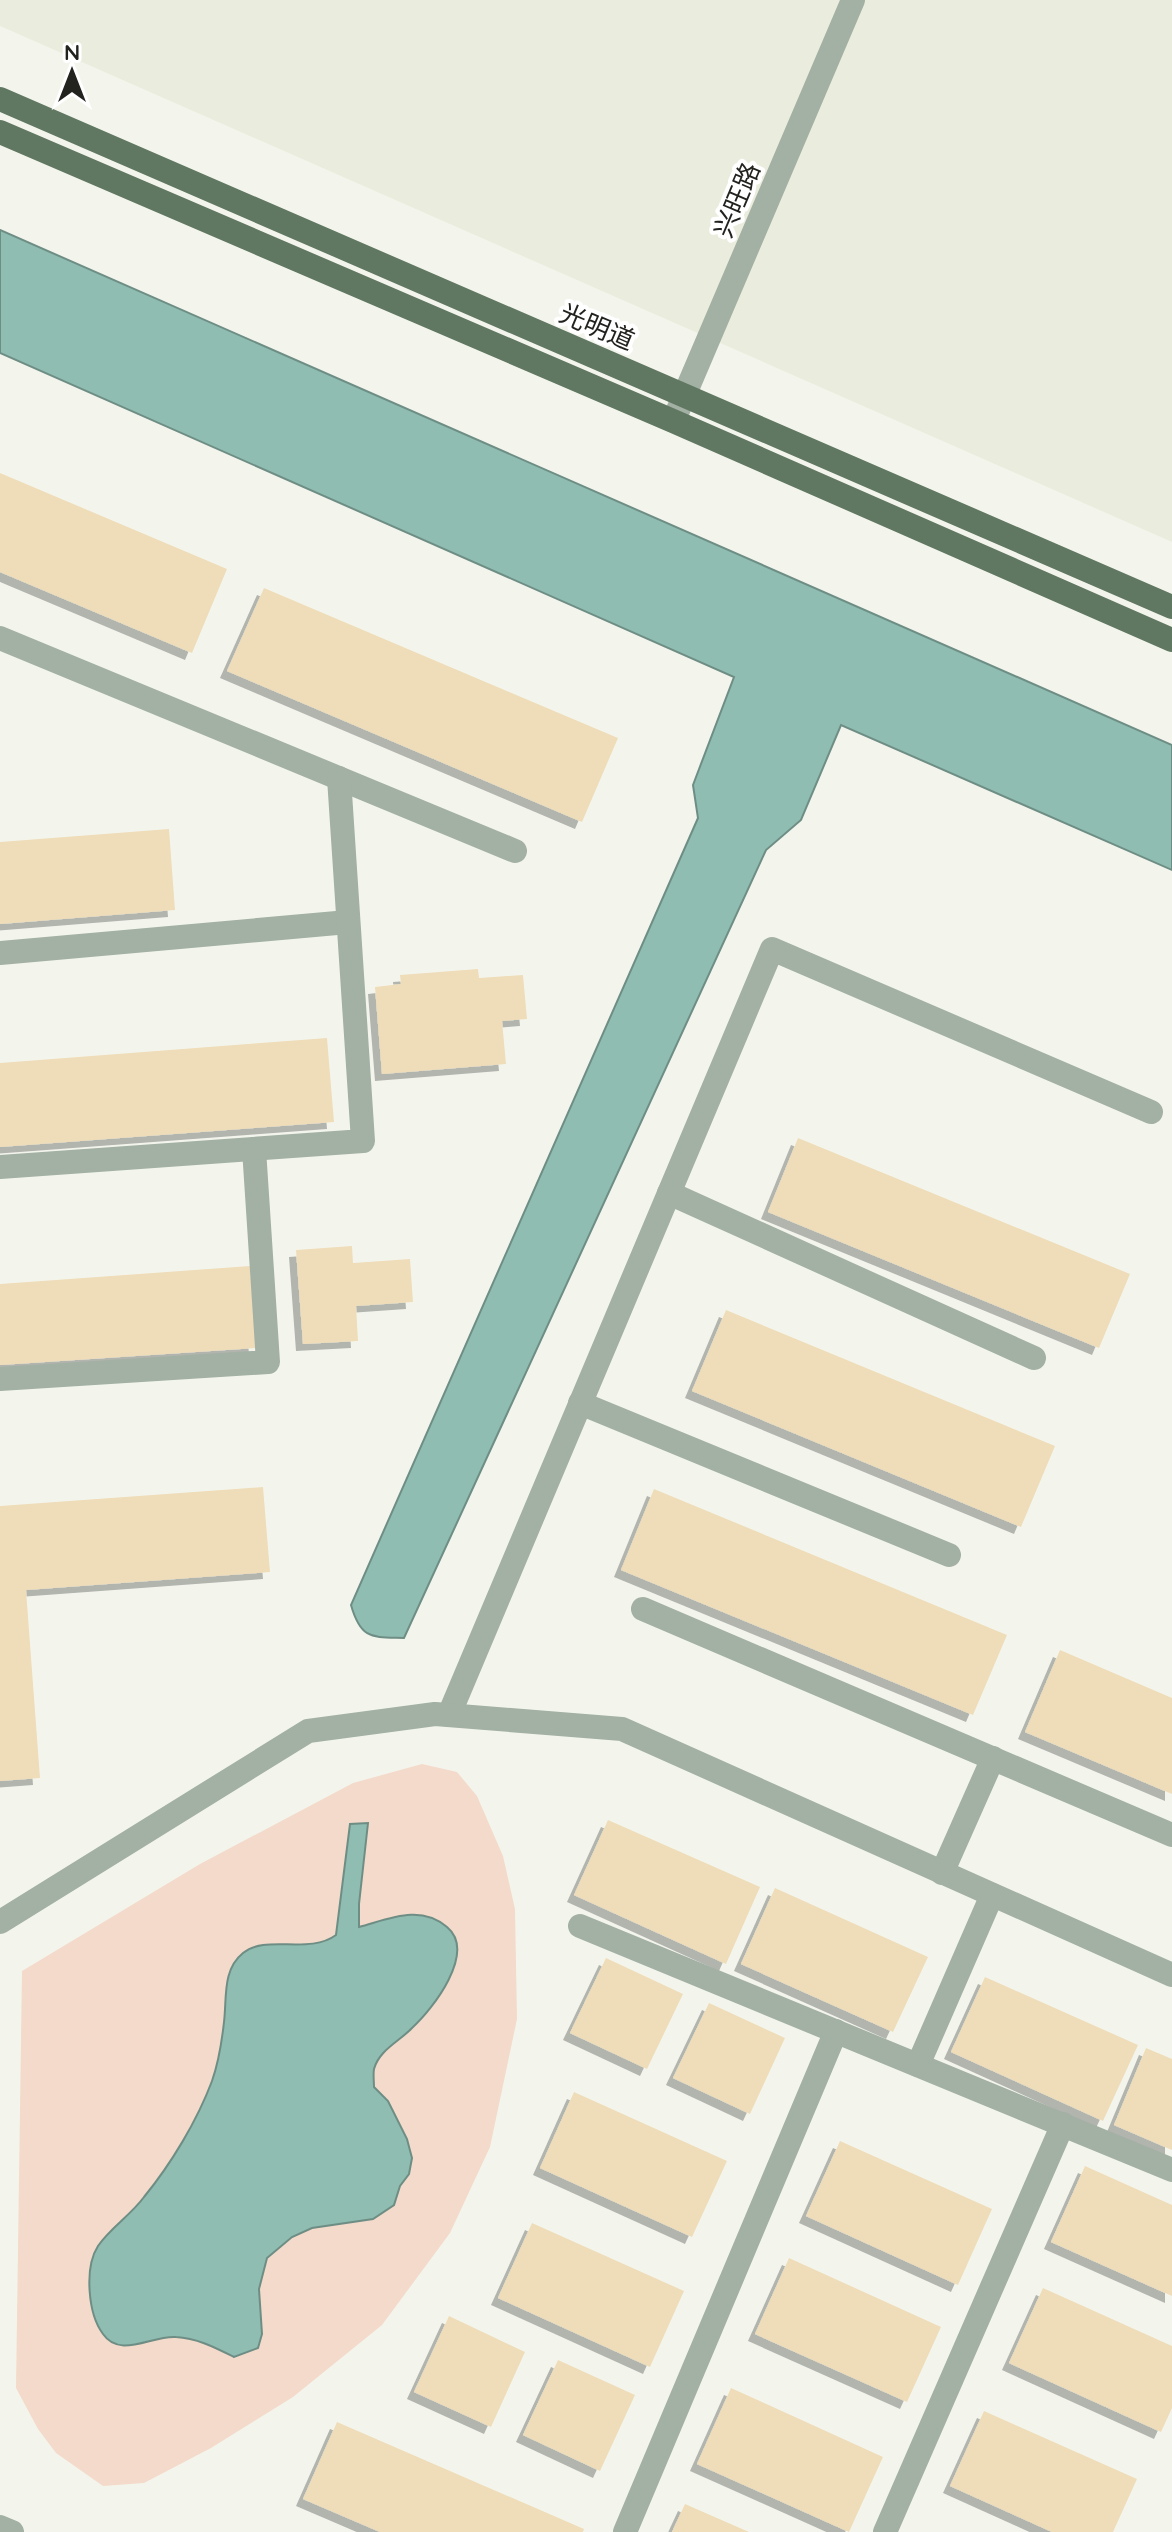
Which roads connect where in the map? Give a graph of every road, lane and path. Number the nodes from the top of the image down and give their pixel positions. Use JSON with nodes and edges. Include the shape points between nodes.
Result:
{"nodes":[{"id":1,"x":853,"y":0,"type":"edge"},
{"id":2,"x":0,"y":99,"type":"edge"},
{"id":3,"x":0,"y":132,"type":"edge"},
{"id":4,"x":684,"y":395,"type":"junction"},
{"id":5,"x":673,"y":421,"type":"junction"},
{"id":6,"x":1172,"y":607,"type":"edge"},
{"id":7,"x":0,"y":638,"type":"edge"},
{"id":8,"x":1172,"y":640,"type":"edge"},
{"id":9,"x":339,"y":778,"type":"junction"},
{"id":10,"x":515,"y":851,"type":"dead end"},
{"id":11,"x":348,"y":922,"type":"junction"},
{"id":12,"x":0,"y":953,"type":"edge"},
{"id":13,"x":1151,"y":1112,"type":"dead end"},
{"id":14,"x":254,"y":1149,"type":"junction"},
{"id":15,"x":0,"y":1167,"type":"edge"},
{"id":16,"x":669,"y":1193,"type":"junction"},
{"id":17,"x":1034,"y":1358,"type":"dead end"},
{"id":18,"x":0,"y":1379,"type":"edge"},
{"id":19,"x":580,"y":1403,"type":"junction"},
{"id":20,"x":949,"y":1555,"type":"dead end"},
{"id":21,"x":643,"y":1609,"type":"dead end"},
{"id":22,"x":449,"y":1715,"type":"junction"},
{"id":23,"x":993,"y":1758,"type":"junction"},
{"id":24,"x":1172,"y":1835,"type":"edge"},
{"id":25,"x":942,"y":1873,"type":"junction"},
{"id":26,"x":992,"y":1895,"type":"junction"},
{"id":27,"x":0,"y":1922,"type":"edge"},
{"id":28,"x":580,"y":1926,"type":"dead end"},
{"id":29,"x":1172,"y":1975,"type":"edge"},
{"id":30,"x":836,"y":2031,"type":"junction"},
{"id":31,"x":918,"y":2065,"type":"junction"},
{"id":32,"x":1063,"y":2124,"type":"junction"},
{"id":33,"x":1172,"y":2170,"type":"edge"},
{"id":34,"x":0,"y":2527,"type":"edge"},
{"id":35,"x":12,"y":2532,"type":"edge"},
{"id":36,"x":625,"y":2532,"type":"edge"},
{"id":37,"x":885,"y":2532,"type":"edge"}],
"edges":[{"from":1,"to":4,"type":"street","name":"兴旺路"},
{"from":2,"to":4,"type":"main road","name":"光明道"},
{"from":3,"to":5,"type":"main road"},
{"from":4,"to":5,"type":"street","name":"兴旺路"},
{"from":4,"to":6,"type":"main road","name":"光明道"},
{"from":5,"to":8,"type":"main road"},
{"from":7,"to":9,"type":"street"},
{"from":9,"to":10,"type":"street"},
{"from":9,"to":11,"type":"street"},
{"from":11,"to":12,"type":"street"},
{"from":11,"to":14,"type":"street","via":[[363,1141]]},
{"from":13,"to":16,"type":"street","via":[[772,949]]},
{"from":14,"to":15,"type":"street"},
{"from":14,"to":18,"type":"street","via":[[268,1362]]},
{"from":16,"to":17,"type":"street"},
{"from":16,"to":19,"type":"street"},
{"from":19,"to":20,"type":"street"},
{"from":19,"to":22,"type":"street"},
{"from":21,"to":23,"type":"street"},
{"from":22,"to":25,"type":"street","via":[[622,1729]]},
{"from":22,"to":27,"type":"street","via":[[308,1731]]},
{"from":23,"to":24,"type":"street"},
{"from":23,"to":25,"type":"street"},
{"from":25,"to":26,"type":"street"},
{"from":26,"to":29,"type":"street"},
{"from":26,"to":31,"type":"street"},
{"from":28,"to":30,"type":"street"},
{"from":30,"to":31,"type":"street"},
{"from":30,"to":36,"type":"street"},
{"from":31,"to":32,"type":"street"},
{"from":32,"to":33,"type":"street"},
{"from":32,"to":37,"type":"street"},
{"from":34,"to":35,"type":"street"}]}
